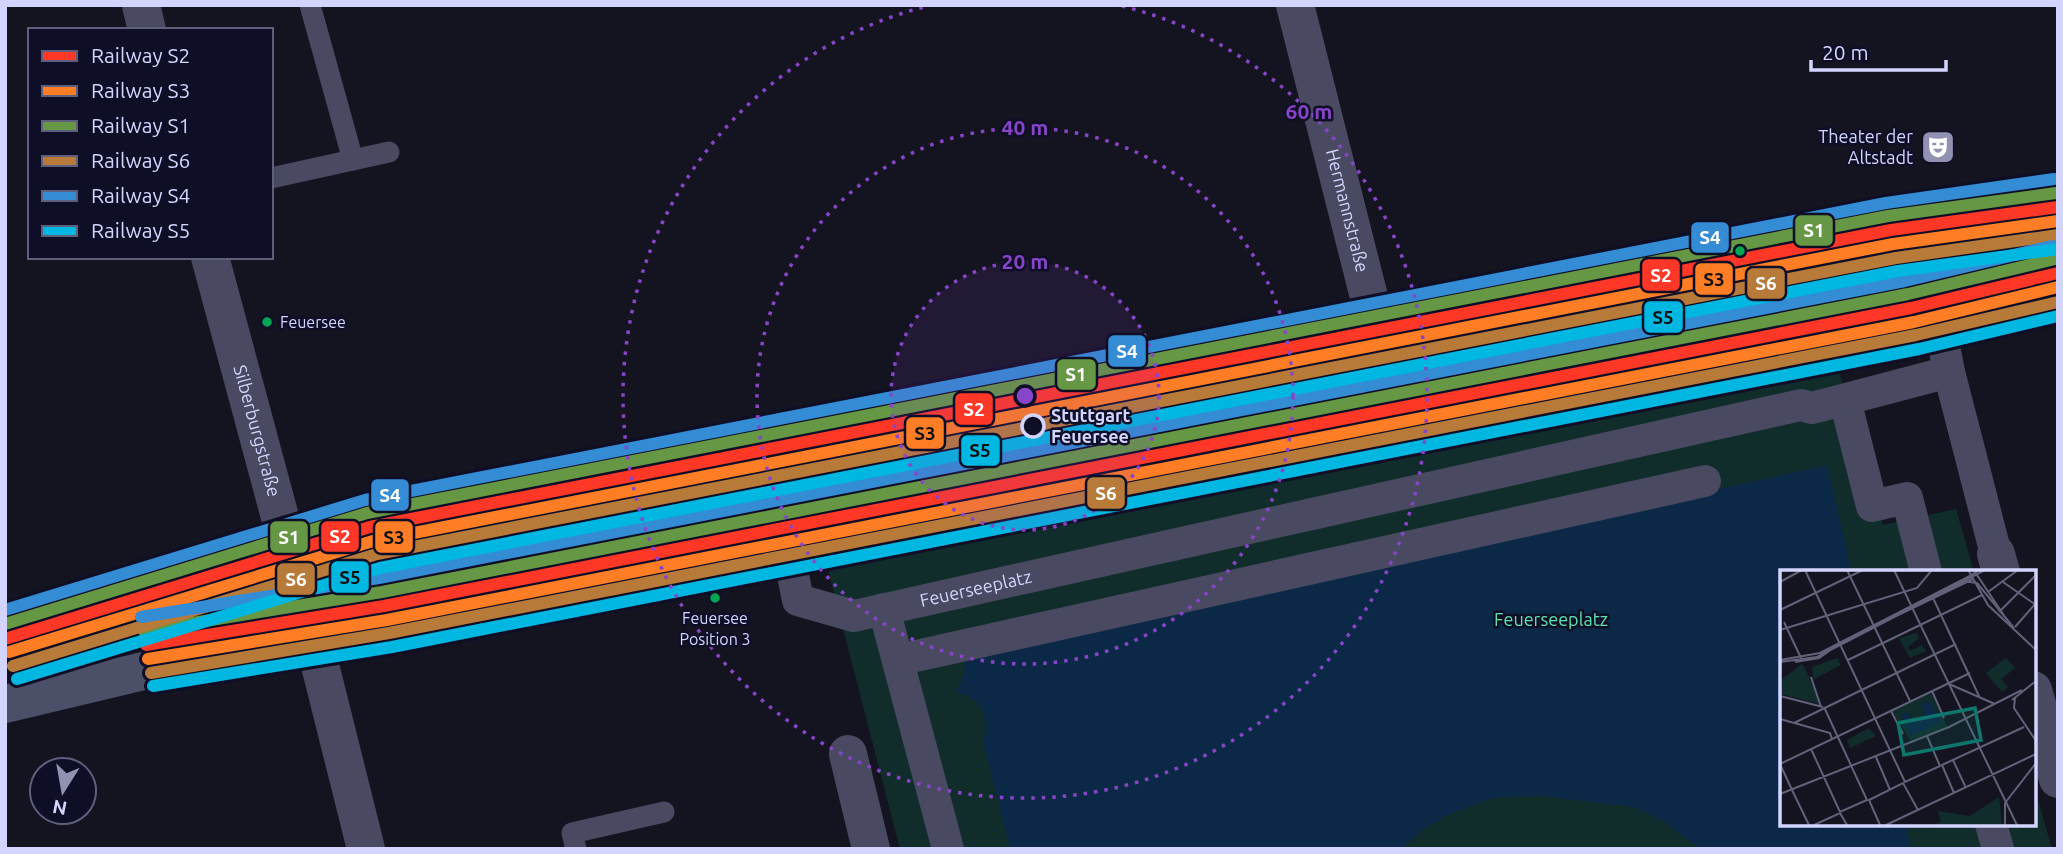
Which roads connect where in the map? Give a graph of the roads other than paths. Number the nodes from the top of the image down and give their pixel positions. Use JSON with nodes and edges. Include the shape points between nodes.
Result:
{"nodes":[{"id":1,"x":141,"y":5,"type":"edge"},
{"id":2,"x":310,"y":5,"type":"edge"},
{"id":3,"x":1294,"y":5,"type":"edge"},
{"id":4,"x":147,"y":28,"type":"edge"},
{"id":5,"x":389,"y":152,"type":"dead end"},
{"id":6,"x":353,"y":160,"type":"junction"},
{"id":7,"x":273,"y":177,"type":"edge"},
{"id":8,"x":2058,"y":243,"type":"edge"},
{"id":9,"x":211,"y":259,"type":"edge"},
{"id":10,"x":1954,"y":263,"type":"junction"},
{"id":11,"x":1949,"y":372,"type":"junction"},
{"id":12,"x":1389,"y":376,"type":"junction"},
{"id":13,"x":1845,"y":400,"type":"junction"},
{"id":14,"x":1705,"y":481,"type":"dead end"},
{"id":15,"x":778,"y":501,"type":"junction"},
{"id":16,"x":1999,"y":563,"type":"edge"},
{"id":17,"x":1926,"y":570,"type":"edge"},
{"id":18,"x":304,"y":608,"type":"junction"},
{"id":19,"x":884,"y":609,"type":"junction"},
{"id":20,"x":61,"y":635,"type":"junction"},
{"id":21,"x":5,"y":648,"type":"edge"},
{"id":22,"x":898,"y":660,"type":"junction"},
{"id":23,"x":69,"y":688,"type":"junction"},
{"id":24,"x":2035,"y":697,"type":"edge"},
{"id":25,"x":5,"y":704,"type":"edge"},
{"id":26,"x":848,"y":754,"type":"dead end"},
{"id":27,"x":2058,"y":779,"type":"edge"},
{"id":28,"x":664,"y":812,"type":"dead end"},
{"id":29,"x":1991,"y":826,"type":"edge"},
{"id":30,"x":366,"y":849,"type":"edge"},
{"id":31,"x":576,"y":849,"type":"edge"},
{"id":32,"x":871,"y":849,"type":"edge"},
{"id":33,"x":948,"y":849,"type":"edge"},
{"id":34,"x":1997,"y":849,"type":"edge"}],
"edges":[{"from":1,"to":4,"type":"street"},
{"from":2,"to":6,"type":"lane"},
{"from":3,"to":12,"type":"street","name":"Hermannstraße"},
{"from":5,"to":6,"type":"lane"},
{"from":6,"to":7,"type":"lane"},
{"from":8,"to":10,"type":"main road"},
{"from":9,"to":18,"type":"street","name":"Silberburgstraße"},
{"from":10,"to":11,"type":"street","via":[[1960,301],[1941,330]]},
{"from":10,"to":12,"type":"main road"},
{"from":11,"to":13,"type":"street","name":"Feuerseeplatz"},
{"from":11,"to":16,"type":"street"},
{"from":12,"to":15,"type":"main road"},
{"from":13,"to":17,"type":"street","via":[[1872,506],[1908,498]]},
{"from":13,"to":19,"type":"street","name":"Feuerseeplatz","via":[[1812,408],[1801,405]]},
{"from":14,"to":22,"type":"street"},
{"from":15,"to":18,"type":"main road"},
{"from":15,"to":19,"type":"street","name":"Feuerseeplatz","via":[[798,600],[854,616]]},
{"from":18,"to":20,"type":"main road","via":[[229,604],[117,621]]},
{"from":18,"to":23,"type":"main road","via":[[240,648]]},
{"from":18,"to":30,"type":"street","name":"Silberburgstraße"},
{"from":19,"to":22,"type":"street"},
{"from":20,"to":21,"type":"main road"},
{"from":20,"to":23,"type":"main road","via":[[78,643],[87,659],[85,675]]},
{"from":22,"to":33,"type":"street"},
{"from":23,"to":25,"type":"main road"},
{"from":24,"to":27,"type":"street"},
{"from":26,"to":32,"type":"street"},
{"from":28,"to":31,"type":"lane","via":[[572,833]]},
{"from":29,"to":34,"type":"street"}]}
